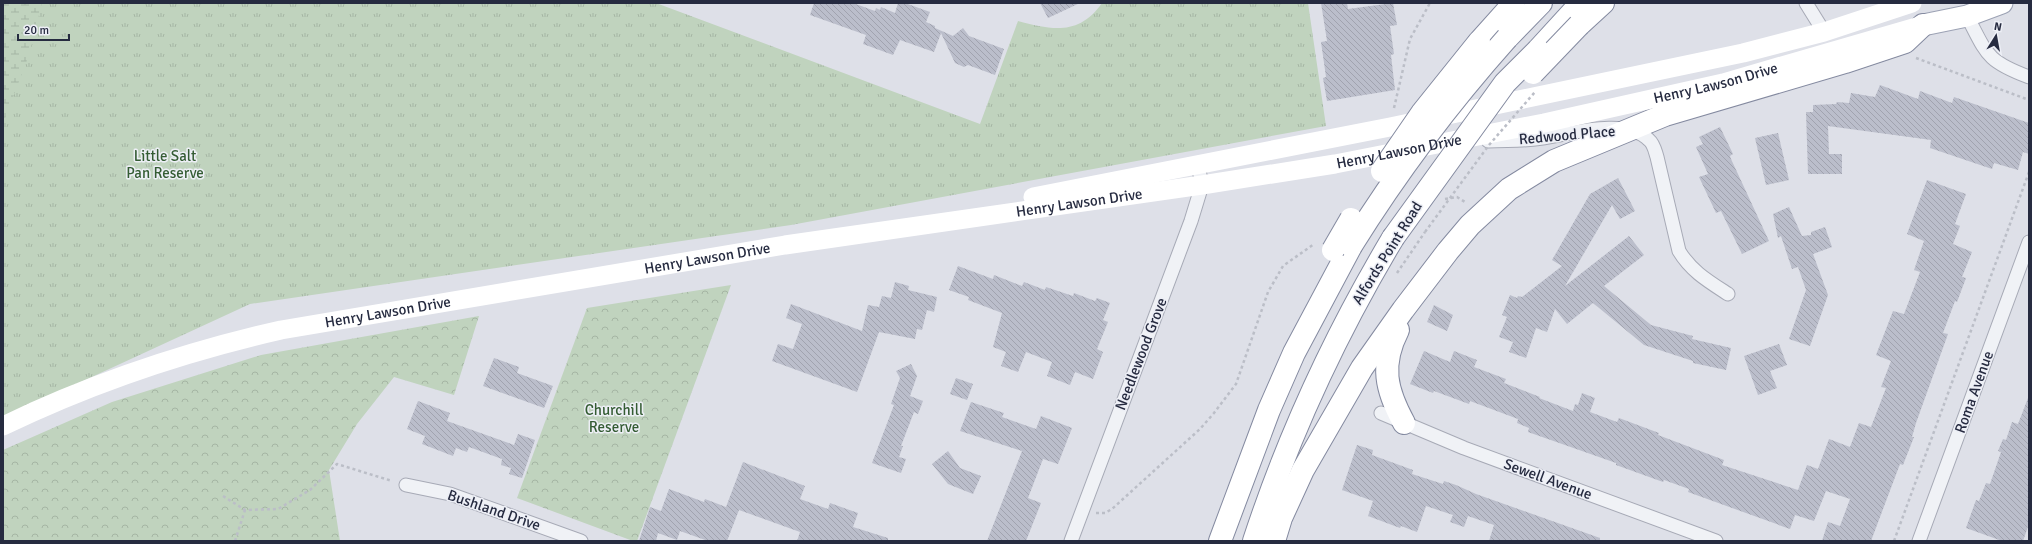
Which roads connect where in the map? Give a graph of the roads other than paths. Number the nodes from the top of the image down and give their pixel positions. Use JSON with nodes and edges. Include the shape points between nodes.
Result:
{"nodes":[{"id":1,"x":1514,"y":3,"type":"edge"},
{"id":2,"x":1541,"y":3,"type":"edge"},
{"id":3,"x":1603,"y":3,"type":"edge"},
{"id":4,"x":1806,"y":3,"type":"edge"},
{"id":5,"x":1912,"y":3,"type":"edge"},
{"id":6,"x":2002,"y":3,"type":"edge"},
{"id":7,"x":1576,"y":15,"type":"edge"},
{"id":8,"x":1967,"y":16,"type":"junction"},
{"id":9,"x":1923,"y":25,"type":"junction"},
{"id":10,"x":1824,"y":32,"type":"junction"},
{"id":11,"x":2029,"y":77,"type":"edge"},
{"id":12,"x":1628,"y":130,"type":"junction"},
{"id":13,"x":1444,"y":142,"type":"junction"},
{"id":14,"x":1198,"y":165,"type":"junction"},
{"id":15,"x":1202,"y":185,"type":"junction"},
{"id":16,"x":2029,"y":242,"type":"edge"},
{"id":17,"x":785,"y":245,"type":"junction"},
{"id":18,"x":1342,"y":248,"type":"junction"},
{"id":19,"x":1426,"y":279,"type":"junction"},
{"id":20,"x":1728,"y":294,"type":"dead end"},
{"id":21,"x":1381,"y":412,"type":"dead end"},
{"id":22,"x":1404,"y":423,"type":"junction"},
{"id":23,"x":3,"y":426,"type":"edge"},
{"id":24,"x":406,"y":485,"type":"road end"},
{"id":25,"x":581,"y":541,"type":"edge"},
{"id":26,"x":1071,"y":541,"type":"edge"},
{"id":27,"x":1219,"y":541,"type":"edge"},
{"id":28,"x":1254,"y":541,"type":"edge"},
{"id":29,"x":1274,"y":541,"type":"edge"},
{"id":30,"x":1716,"y":541,"type":"edge"},
{"id":31,"x":1919,"y":541,"type":"edge"}],
"edges":[{"from":1,"to":18,"type":"highway","bridge":true,"via":[[1479,42],[1403,140],[1369,190]]},
{"from":2,"to":18,"type":"highway","bridge":true,"via":[[1461,91]]},
{"from":3,"to":7,"type":"highway","name":"Alfords Point Road"},
{"from":4,"to":10,"type":"street"},
{"from":5,"to":10,"type":"main road","name":"Henry Lawson Drive"},
{"from":6,"to":8,"type":"main road","name":"Henry Lawson Drive"},
{"from":7,"to":28,"type":"highway","name":"Alfords Point Road","bridge":true,"via":[[1505,83],[1393,238],[1347,318],[1310,393]]},
{"from":8,"to":9,"type":"main road","name":"Henry Lawson Drive"},
{"from":8,"to":11,"type":"street","via":[[1992,59]]},
{"from":9,"to":12,"type":"highway","via":[[1905,42],[1845,62],[1698,103]]},
{"from":9,"to":13,"type":"main road","name":"Henry Lawson Drive","via":[[1723,83],[1544,123]]},
{"from":10,"to":14,"type":"main road","name":"Henry Lawson Drive","via":[[1743,53]]},
{"from":12,"to":13,"type":"street","name":"Redwood Place","via":[[1602,129],[1535,139]]},
{"from":12,"to":19,"type":"highway","via":[[1554,160],[1509,189],[1470,225]]},
{"from":12,"to":20,"type":"street","name":"Redwood Place","via":[[1644,136],[1653,145],[1679,251],[1697,274]]},
{"from":13,"to":15,"type":"main road","name":"Henry Lawson Drive","via":[[1335,164]]},
{"from":14,"to":15,"type":"street","name":"Needlewood Grove"},
{"from":14,"to":17,"type":"main road","name":"Henry Lawson Drive"},
{"from":15,"to":17,"type":"main road","name":"Henry Lawson Drive"},
{"from":15,"to":26,"type":"street","name":"Needlewood Grove","via":[[1191,221]]},
{"from":16,"to":31,"type":"street","name":"Roma Avenue"},
{"from":17,"to":23,"type":"main road","name":"Henry Lawson Drive","via":[[258,335],[127,373]]},
{"from":18,"to":27,"type":"highway","via":[[1266,417]]},
{"from":19,"to":22,"type":"highway","via":[[1388,354],[1387,380],[1390,393]]},
{"from":19,"to":29,"type":"highway","via":[[1379,343],[1335,412],[1303,470],[1281,518]]},
{"from":21,"to":22,"type":"street","name":"Sewell Avenue"},
{"from":22,"to":30,"type":"street","name":"Sewell Avenue","via":[[1464,448]]},
{"from":24,"to":25,"type":"street","name":"Bushland Drive","via":[[450,494]]}]}
